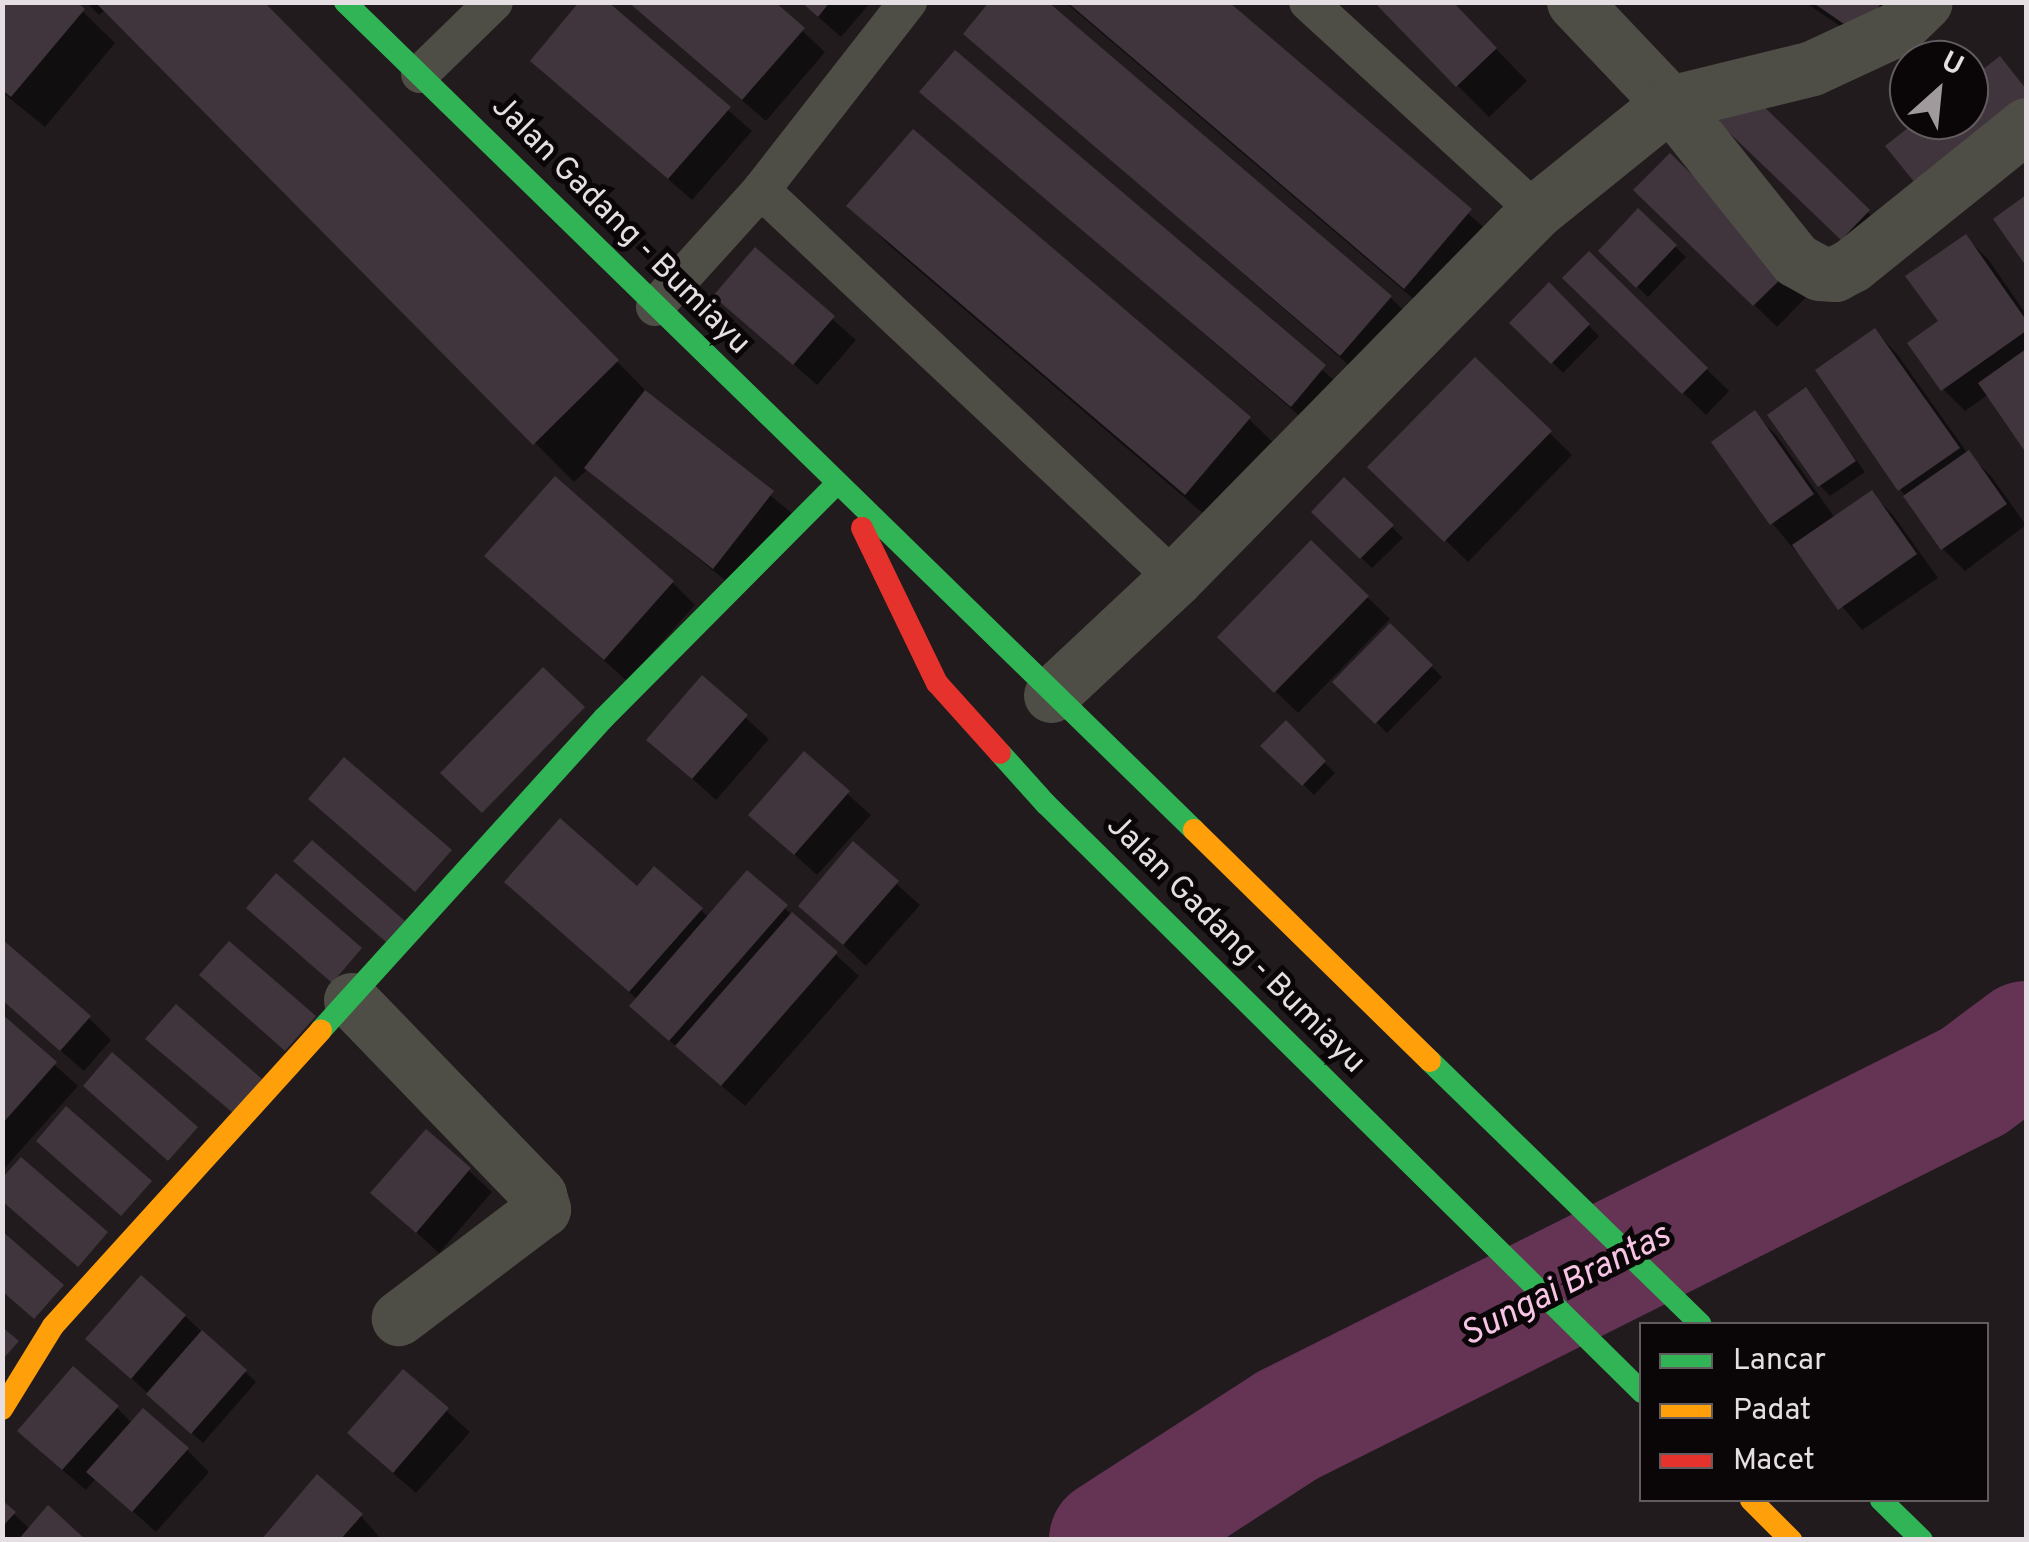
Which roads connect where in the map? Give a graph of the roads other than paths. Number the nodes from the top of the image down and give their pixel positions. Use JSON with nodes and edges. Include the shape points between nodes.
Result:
{"nodes":[{"id":1,"x":345,"y":2,"type":"edge"},
{"id":2,"x":494,"y":2,"type":"edge"},
{"id":3,"x":908,"y":2,"type":"edge"},
{"id":4,"x":1308,"y":2,"type":"edge"},
{"id":5,"x":1574,"y":2,"type":"edge"},
{"id":6,"x":1926,"y":2,"type":"edge"},
{"id":7,"x":420,"y":74,"type":"junction"},
{"id":8,"x":1670,"y":103,"type":"junction"},
{"id":9,"x":2026,"y":124,"type":"edge"},
{"id":10,"x":760,"y":190,"type":"junction"},
{"id":11,"x":1536,"y":211,"type":"junction"},
{"id":12,"x":655,"y":307,"type":"junction"},
{"id":13,"x":842,"y":490,"type":"junction"},
{"id":14,"x":1174,"y":579,"type":"junction"},
{"id":15,"x":1051,"y":695,"type":"junction"},
{"id":16,"x":352,"y":1000,"type":"junction"},
{"id":17,"x":398,"y":1318,"type":"dead end"},
{"id":18,"x":1698,"y":1322,"type":"edge"},
{"id":19,"x":1639,"y":1389,"type":"edge"},
{"id":20,"x":2,"y":1409,"type":"edge"},
{"id":21,"x":1753,"y":1502,"type":"edge"},
{"id":22,"x":1883,"y":1502,"type":"edge"},
{"id":23,"x":1791,"y":1540,"type":"edge"},
{"id":24,"x":1922,"y":1540,"type":"edge"}],
"edges":[{"from":1,"to":7,"type":"main road","name":"Jalan Gadang - Bumiayu"},
{"from":2,"to":7,"type":"lane"},
{"from":3,"to":10,"type":"lane"},
{"from":4,"to":11,"type":"lane"},
{"from":5,"to":8,"type":"street"},
{"from":6,"to":8,"type":"street","via":[[1898,28],[1812,68]]},
{"from":7,"to":12,"type":"main road","name":"Jalan Gadang - Bumiayu"},
{"from":8,"to":9,"type":"street","via":[[1796,260],[1835,274]]},
{"from":8,"to":11,"type":"street"},
{"from":10,"to":12,"type":"lane"},
{"from":10,"to":14,"type":"lane"},
{"from":11,"to":14,"type":"street"},
{"from":12,"to":13,"type":"main road","name":"Jalan Gadang - Bumiayu"},
{"from":13,"to":15,"type":"main road","name":"Jalan Gadang - Bumiayu"},
{"from":13,"to":16,"type":"main road","via":[[604,718]]},
{"from":13,"to":19,"type":"main road","name":"Jalan Gadang - Bumiayu","via":[[935,681],[1046,804]]},
{"from":14,"to":15,"type":"street"},
{"from":15,"to":18,"type":"main road","name":"Jalan Gadang - Bumiayu"},
{"from":16,"to":17,"type":"street","via":[[539,1195],[543,1209]]},
{"from":16,"to":20,"type":"main road","via":[[53,1326]]},
{"from":21,"to":23,"type":"main road"},
{"from":22,"to":24,"type":"main road"}]}
